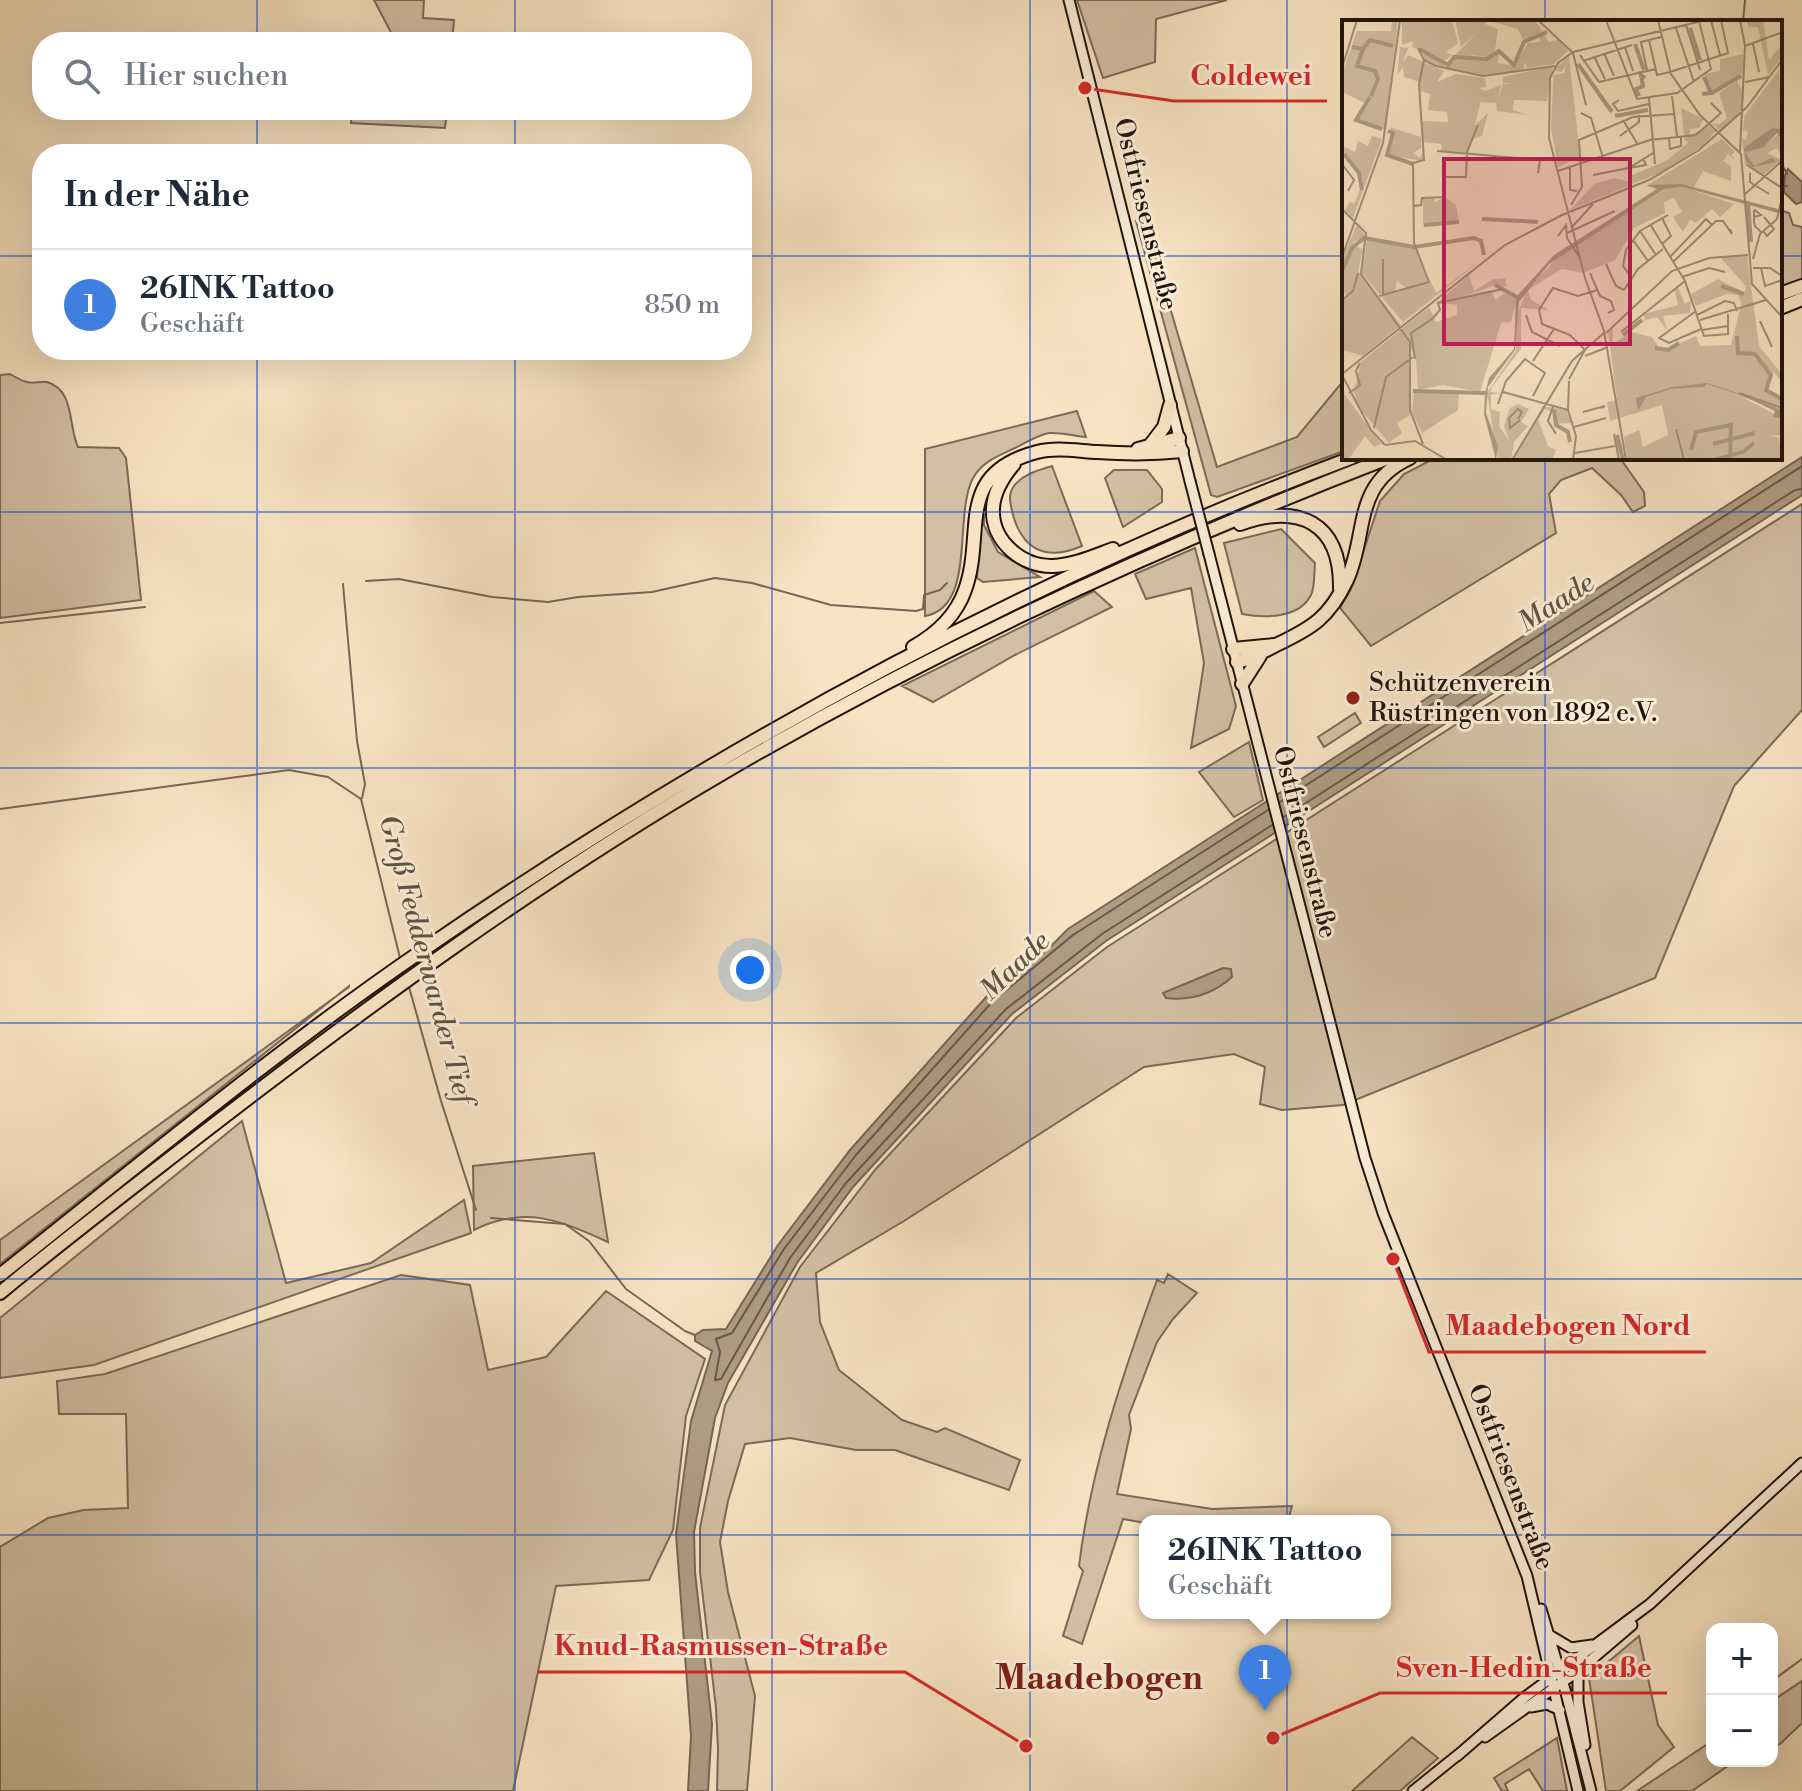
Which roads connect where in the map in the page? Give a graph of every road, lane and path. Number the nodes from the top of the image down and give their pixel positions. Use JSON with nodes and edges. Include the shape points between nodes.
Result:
{"nodes":[{"id":1,"x":1069,"y":0,"type":"edge"},
{"id":2,"x":1802,"y":286,"type":"edge"},
{"id":3,"x":1782,"y":293,"type":"edge"},
{"id":4,"x":1802,"y":299,"type":"edge"},
{"id":5,"x":1782,"y":307,"type":"edge"},
{"id":6,"x":1170,"y":405,"type":"junction"},
{"id":7,"x":1151,"y":444,"type":"junction"},
{"id":8,"x":1181,"y":444,"type":"junction"},
{"id":9,"x":1131,"y":452,"type":"junction"},
{"id":10,"x":1018,"y":460,"type":"junction"},
{"id":11,"x":1346,"y":460,"type":"edge"},
{"id":12,"x":1383,"y":460,"type":"edge"},
{"id":13,"x":1407,"y":460,"type":"edge"},
{"id":14,"x":1140,"y":544,"type":"junction"},
{"id":15,"x":1169,"y":547,"type":"junction"},
{"id":16,"x":1339,"y":593,"type":"junction"},
{"id":17,"x":1277,"y":645,"type":"junction"},
{"id":18,"x":1233,"y":649,"type":"junction"},
{"id":19,"x":1260,"y":656,"type":"junction"},
{"id":20,"x":1237,"y":662,"type":"junction"},
{"id":21,"x":881,"y":670,"type":"junction"},
{"id":22,"x":1242,"y":684,"type":"junction"},
{"id":23,"x":0,"y":1275,"type":"edge"},
{"id":24,"x":0,"y":1293,"type":"edge"},
{"id":25,"x":1802,"y":1463,"type":"edge"},
{"id":26,"x":1527,"y":1576,"type":"junction"},
{"id":27,"x":1650,"y":1604,"type":"junction"},
{"id":28,"x":1550,"y":1634,"type":"junction"},
{"id":29,"x":1599,"y":1643,"type":"junction"},
{"id":30,"x":1578,"y":1671,"type":"junction"},
{"id":31,"x":1558,"y":1680,"type":"junction"},
{"id":32,"x":1527,"y":1707,"type":"junction"},
{"id":33,"x":1560,"y":1710,"type":"junction"},
{"id":34,"x":1457,"y":1756,"type":"junction"},
{"id":35,"x":1590,"y":1787,"type":"edge"},
{"id":36,"x":1413,"y":1791,"type":"edge"},
{"id":37,"x":1578,"y":1791,"type":"edge"}],
"edges":[{"from":1,"to":6,"type":"main road","name":"Ostfriesenstraße"},
{"from":2,"to":3,"type":"highway"},
{"from":4,"to":5,"type":"highway"},
{"from":6,"to":7,"type":"highway","via":[[1164,427]]},
{"from":6,"to":8,"type":"main road","name":"Ostfriesenstraße"},
{"from":7,"to":8,"type":"highway"},
{"from":7,"to":9,"type":"highway"},
{"from":8,"to":9,"type":"highway","via":[[1163,453]]},
{"from":8,"to":18,"type":"main road","name":"Ostfriesenstraße","bridge":true},
{"from":9,"to":10,"type":"highway","via":[[1049,450]]},
{"from":10,"to":14,"type":"highway","via":[[1005,475],[993,506],[997,532],[1014,553],[1054,566]]},
{"from":10,"to":21,"type":"highway","via":[[995,473],[980,495],[968,580],[952,614]]},
{"from":11,"to":14,"type":"highway"},
{"from":12,"to":15,"type":"highway"},
{"from":13,"to":16,"type":"highway","via":[[1380,481],[1366,504],[1348,578]]},
{"from":14,"to":21,"type":"highway"},
{"from":15,"to":16,"type":"highway","via":[[1187,546],[1268,517],[1301,519],[1320,529],[1335,548]]},
{"from":15,"to":24,"type":"highway","via":[[929,662],[723,773],[600,849],[284,1070]]},
{"from":16,"to":17,"type":"highway","via":[[1320,621]]},
{"from":17,"to":18,"type":"highway"},
{"from":17,"to":19,"type":"highway"},
{"from":18,"to":20,"type":"main road","name":"Ostfriesenstraße"},
{"from":19,"to":20,"type":"highway"},
{"from":19,"to":22,"type":"highway"},
{"from":20,"to":22,"type":"main road","name":"Ostfriesenstraße"},
{"from":21,"to":23,"type":"highway","via":[[591,839],[421,951]]},
{"from":22,"to":26,"type":"main road","name":"Ostfriesenstraße","via":[[1378,1196]]},
{"from":25,"to":27,"type":"main road"},
{"from":26,"to":28,"type":"main road"},
{"from":26,"to":31,"type":"main road","name":"Ostfriesenstraße"},
{"from":27,"to":29,"type":"main road"},
{"from":27,"to":30,"type":"main road"},
{"from":28,"to":29,"type":"main road","via":[[1571,1648]]},
{"from":28,"to":31,"type":"main road"},
{"from":29,"to":31,"type":"main road"},
{"from":30,"to":31,"type":"main road"},
{"from":30,"to":35,"type":"main road"},
{"from":31,"to":32,"type":"main road"},
{"from":31,"to":33,"type":"main road"},
{"from":31,"to":34,"type":"main road"},
{"from":31,"to":35,"type":"main road"},
{"from":32,"to":33,"type":"main road","via":[[1547,1704]]},
{"from":32,"to":34,"type":"main road"},
{"from":33,"to":37,"type":"main road"},
{"from":34,"to":36,"type":"main road"}]}
